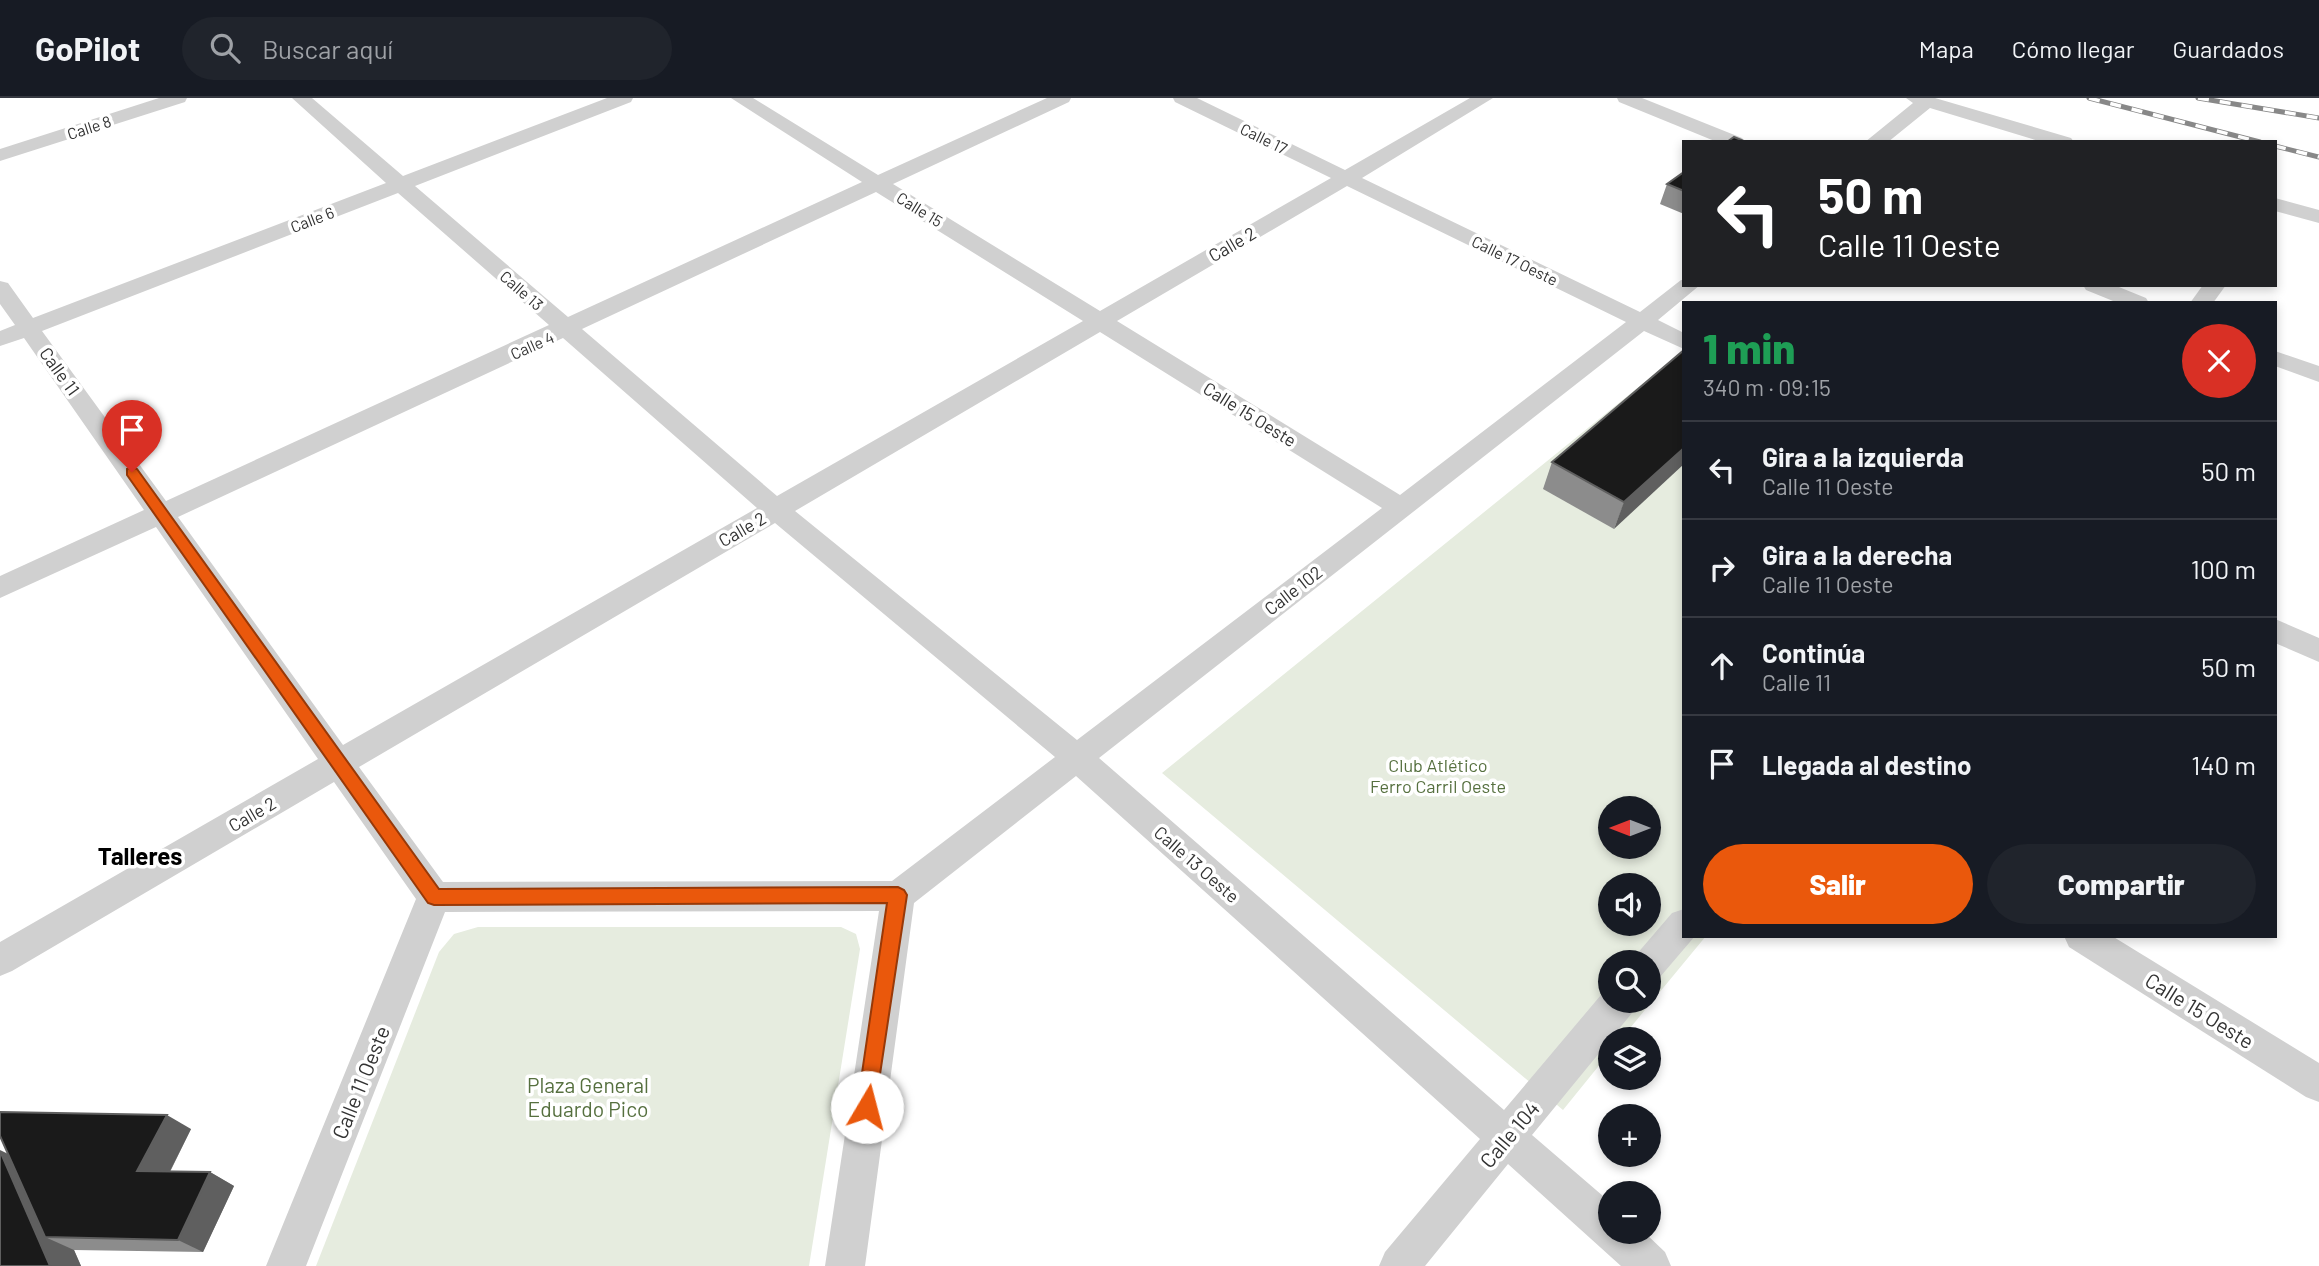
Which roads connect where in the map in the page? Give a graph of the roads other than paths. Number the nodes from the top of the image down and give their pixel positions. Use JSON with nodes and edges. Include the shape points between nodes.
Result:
{"nodes":[{"id":1,"x":178,"y":98,"type":"edge"},
{"id":2,"x":301,"y":98,"type":"edge"},
{"id":3,"x":624,"y":98,"type":"edge"},
{"id":4,"x":740,"y":98,"type":"edge"},
{"id":5,"x":1062,"y":98,"type":"edge"},
{"id":6,"x":1182,"y":98,"type":"edge"},
{"id":7,"x":1484,"y":98,"type":"edge"},
{"id":8,"x":1626,"y":98,"type":"edge"},
{"id":9,"x":1921,"y":100,"type":"edge"},
{"id":10,"x":1730,"y":140,"type":"edge"},
{"id":11,"x":1877,"y":140,"type":"edge"},
{"id":12,"x":2057,"y":140,"type":"edge"},
{"id":13,"x":0,"y":155,"type":"edge"},
{"id":14,"x":1346,"y":178,"type":"junction"},
{"id":15,"x":879,"y":184,"type":"junction"},
{"id":16,"x":401,"y":185,"type":"junction"},
{"id":17,"x":2277,"y":208,"type":"edge"},
{"id":18,"x":2319,"y":217,"type":"edge"},
{"id":19,"x":1686,"y":287,"type":"edge"},
{"id":20,"x":2099,"y":287,"type":"edge"},
{"id":21,"x":2213,"y":287,"type":"edge"},
{"id":22,"x":0,"y":288,"type":"edge"},
{"id":23,"x":2133,"y":301,"type":"edge"},
{"id":24,"x":2203,"y":301,"type":"edge"},
{"id":25,"x":1100,"y":321,"type":"junction"},
{"id":26,"x":1642,"y":321,"type":"junction"},
{"id":27,"x":29,"y":328,"type":"junction"},
{"id":28,"x":567,"y":329,"type":"junction"},
{"id":29,"x":0,"y":339,"type":"edge"},
{"id":30,"x":1682,"y":341,"type":"edge"},
{"id":31,"x":2277,"y":359,"type":"edge"},
{"id":32,"x":2319,"y":375,"type":"edge"},
{"id":33,"x":1400,"y":507,"type":"junction"},
{"id":34,"x":775,"y":509,"type":"junction"},
{"id":35,"x":161,"y":513,"type":"junction"},
{"id":36,"x":0,"y":589,"type":"edge"},
{"id":37,"x":2277,"y":630,"type":"edge"},
{"id":38,"x":2319,"y":651,"type":"edge"},
{"id":39,"x":1076,"y":757,"type":"junction"},
{"id":40,"x":340,"y":762,"type":"junction"},
{"id":41,"x":898,"y":895,"type":"junction"},
{"id":42,"x":434,"y":897,"type":"junction"},
{"id":43,"x":1682,"y":925,"type":"edge"},
{"id":44,"x":2084,"y":938,"type":"edge"},
{"id":45,"x":1661,"y":950,"type":"edge"},
{"id":46,"x":0,"y":960,"type":"edge"},
{"id":47,"x":1609,"y":1013,"type":"edge"},
{"id":48,"x":2319,"y":1084,"type":"edge"},
{"id":49,"x":1507,"y":1136,"type":"junction"},
{"id":50,"x":1598,"y":1217,"type":"edge"},
{"id":51,"x":1627,"y":1244,"type":"edge"},
{"id":52,"x":286,"y":1266,"type":"edge"},
{"id":53,"x":845,"y":1266,"type":"edge"},
{"id":54,"x":1399,"y":1266,"type":"edge"},
{"id":55,"x":1651,"y":1266,"type":"edge"}],
"edges":[{"from":1,"to":13,"type":"street","name":"Calle 8"},
{"from":2,"to":16,"type":"street","name":"Calle 13"},
{"from":3,"to":16,"type":"street","name":"Calle 6"},
{"from":4,"to":15,"type":"street","name":"Calle 15"},
{"from":5,"to":15,"type":"street","name":"Calle 4"},
{"from":6,"to":14,"type":"street","name":"Calle 17"},
{"from":7,"to":14,"type":"street","name":"Calle 2"},
{"from":8,"to":10,"type":"street"},
{"from":9,"to":11,"type":"street"},
{"from":9,"to":12,"type":"street"},
{"from":14,"to":25,"type":"street","name":"Calle 2"},
{"from":14,"to":26,"type":"street","name":"Calle 17 Oeste"},
{"from":15,"to":25,"type":"street","name":"Calle 15"},
{"from":15,"to":28,"type":"street","name":"Calle 4"},
{"from":16,"to":27,"type":"street","name":"Calle 6"},
{"from":16,"to":28,"type":"street","name":"Calle 13"},
{"from":17,"to":18,"type":"street"},
{"from":19,"to":26,"type":"street","name":"Calle 102"},
{"from":20,"to":23,"type":"street"},
{"from":21,"to":24,"type":"street"},
{"from":22,"to":27,"type":"street","name":"Calle 11"},
{"from":25,"to":33,"type":"street","name":"Calle 15 Oeste"},
{"from":25,"to":34,"type":"street","name":"Calle 2"},
{"from":26,"to":30,"type":"street","name":"Calle 17 Oeste"},
{"from":26,"to":33,"type":"street","name":"Calle 102"},
{"from":27,"to":29,"type":"street","name":"Calle 6"},
{"from":27,"to":35,"type":"street","name":"Calle 11"},
{"from":28,"to":34,"type":"street","name":"Calle 13"},
{"from":28,"to":35,"type":"street","name":"Calle 4"},
{"from":31,"to":32,"type":"street"},
{"from":33,"to":39,"type":"street","name":"Calle 102"},
{"from":34,"to":39,"type":"street","name":"Calle 13 Oeste"},
{"from":34,"to":40,"type":"street","name":"Calle 2"},
{"from":35,"to":36,"type":"street","name":"Calle 4"},
{"from":35,"to":40,"type":"street","name":"Calle 11"},
{"from":37,"to":38,"type":"street"},
{"from":39,"to":41,"type":"street","name":"Calle 102"},
{"from":39,"to":49,"type":"street","name":"Calle 13 Oeste"},
{"from":40,"to":42,"type":"street"},
{"from":40,"to":46,"type":"street","name":"Calle 2"},
{"from":41,"to":42,"type":"street"},
{"from":41,"to":53,"type":"street"},
{"from":42,"to":52,"type":"street","name":"Calle 11 Oeste"},
{"from":43,"to":45,"type":"street"},
{"from":44,"to":48,"type":"street","name":"Calle 15 Oeste"},
{"from":47,"to":49,"type":"street","name":"Calle 104"},
{"from":49,"to":50,"type":"street","name":"Calle 13 Oeste"},
{"from":49,"to":54,"type":"street","name":"Calle 104"},
{"from":51,"to":55,"type":"street","name":"Calle 13 Oeste"}]}
